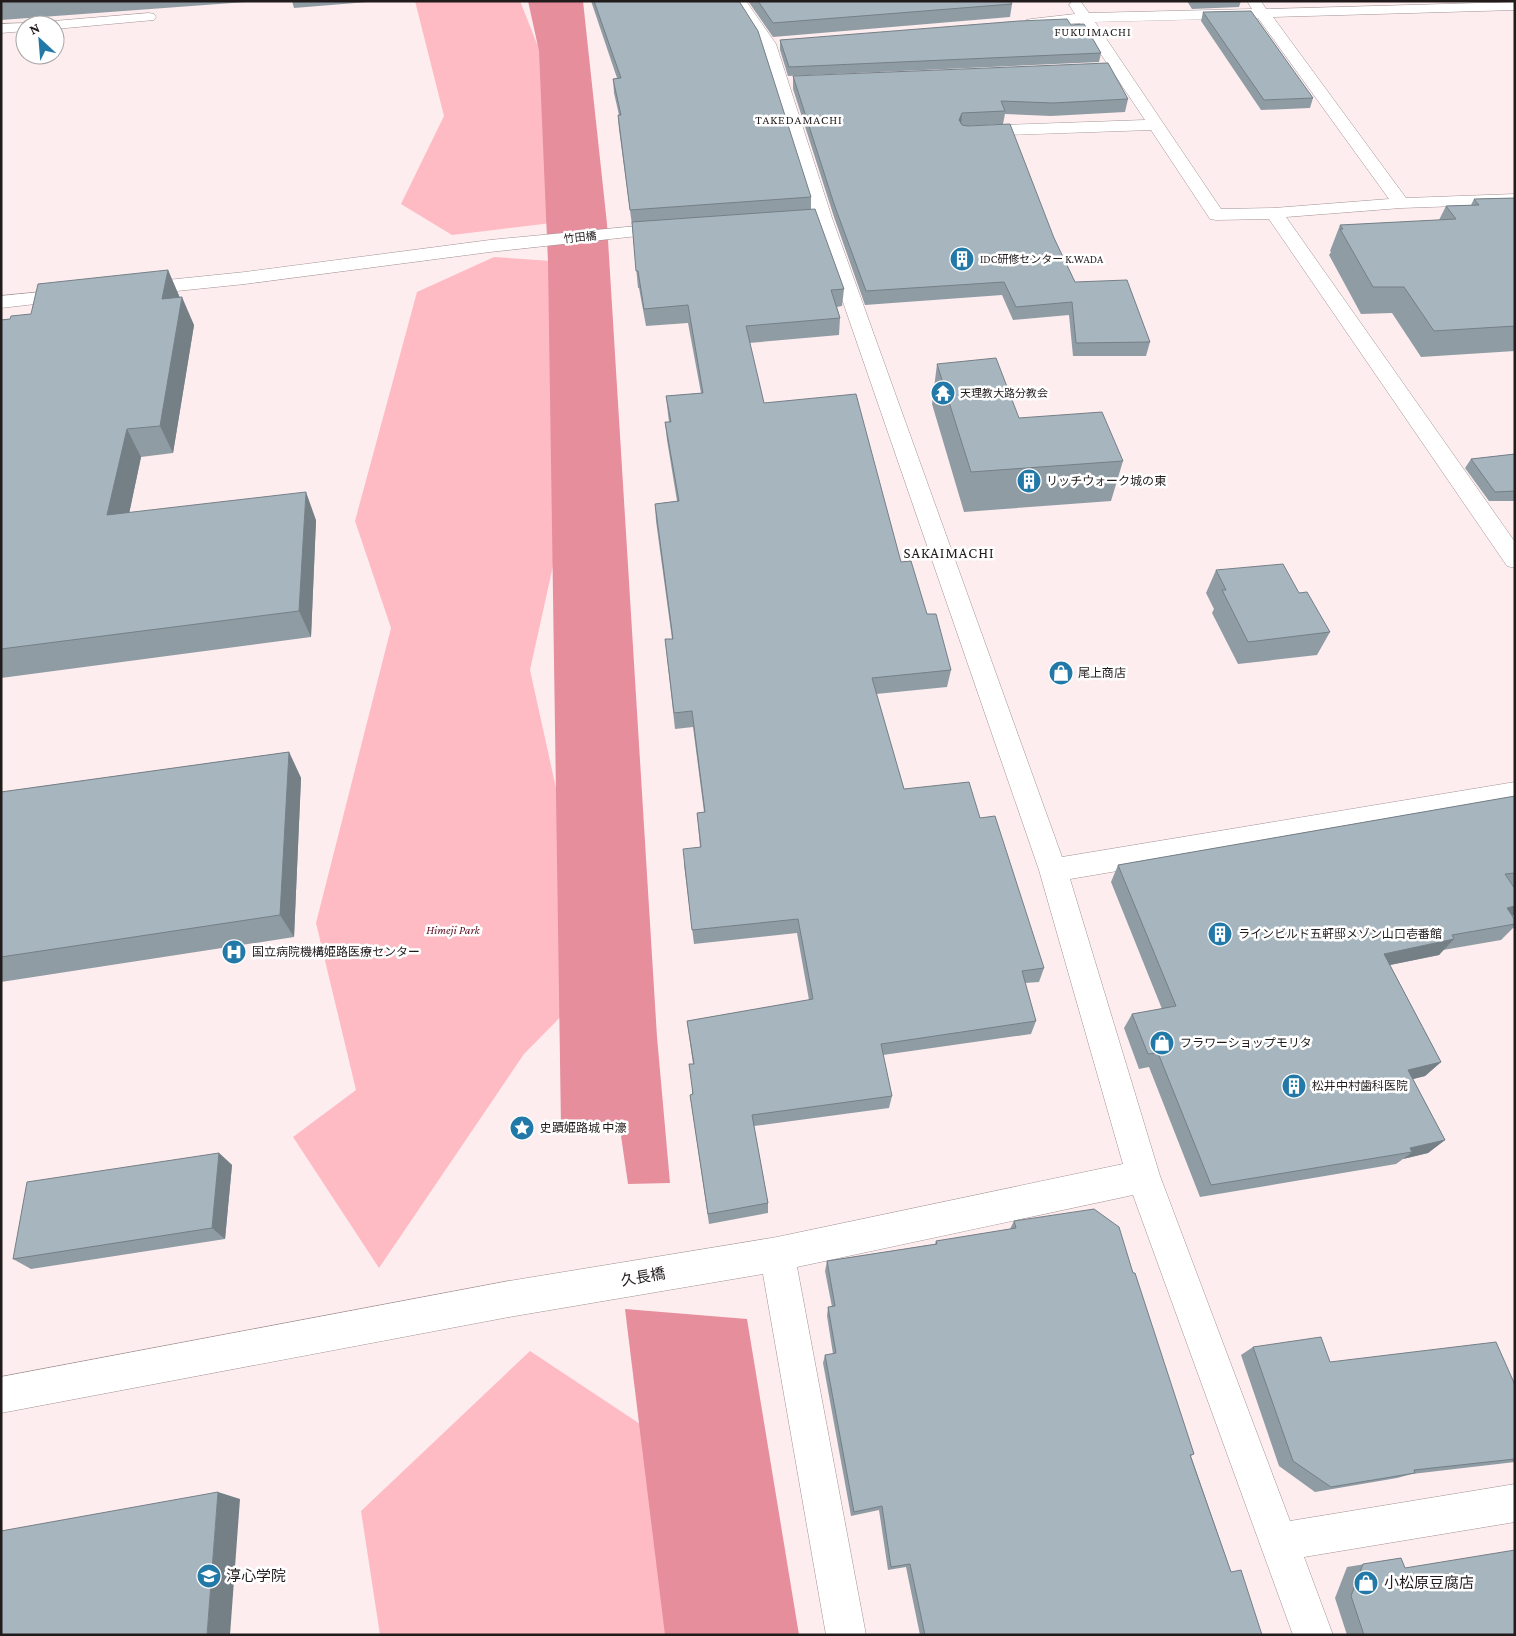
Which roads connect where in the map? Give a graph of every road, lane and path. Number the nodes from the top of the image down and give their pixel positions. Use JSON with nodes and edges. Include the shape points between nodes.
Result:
{"nodes":[{"id":1,"x":739,"y":1,"type":"edge"},
{"id":2,"x":1073,"y":1,"type":"edge"},
{"id":3,"x":1452,"y":4,"type":"edge"},
{"id":4,"x":1515,"y":6,"type":"edge"},
{"id":5,"x":1258,"y":8,"type":"edge"},
{"id":6,"x":150,"y":17,"type":"dead end"},
{"id":7,"x":1085,"y":18,"type":"junction"},
{"id":8,"x":65,"y":24,"type":"edge"},
{"id":9,"x":1015,"y":24,"type":"edge"},
{"id":10,"x":15,"y":28,"type":"edge"},
{"id":11,"x":1,"y":29,"type":"edge"},
{"id":12,"x":788,"y":42,"type":"edge"},
{"id":13,"x":768,"y":44,"type":"junction"},
{"id":14,"x":1098,"y":68,"type":"edge"},
{"id":15,"x":1117,"y":68,"type":"junction"},
{"id":16,"x":800,"y":82,"type":"edge"},
{"id":17,"x":780,"y":83,"type":"junction"},
{"id":18,"x":1156,"y":125,"type":"junction"},
{"id":19,"x":967,"y":132,"type":"edge"},
{"id":20,"x":1515,"y":199,"type":"edge"},
{"id":21,"x":1401,"y":203,"type":"junction"},
{"id":22,"x":1274,"y":213,"type":"junction"},
{"id":23,"x":689,"y":227,"type":"edge"},
{"id":24,"x":118,"y":291,"type":"edge"},
{"id":25,"x":89,"y":294,"type":"edge"},
{"id":26,"x":1,"y":302,"type":"edge"},
{"id":27,"x":1515,"y":560,"type":"edge"},
{"id":28,"x":1515,"y":793,"type":"edge"},
{"id":29,"x":1053,"y":870,"type":"junction"},
{"id":30,"x":1143,"y":1176,"type":"junction"},
{"id":31,"x":777,"y":1254,"type":"junction"},
{"id":32,"x":1,"y":1395,"type":"edge"},
{"id":33,"x":1515,"y":1503,"type":"edge"},
{"id":34,"x":1278,"y":1542,"type":"junction"},
{"id":35,"x":846,"y":1635,"type":"edge"},
{"id":36,"x":1313,"y":1635,"type":"edge"}],
"edges":[{"from":1,"to":13,"type":"street"},
{"from":2,"to":7,"type":"street"},
{"from":3,"to":4,"type":"street"},
{"from":3,"to":5,"type":"street"},
{"from":5,"to":7,"type":"street"},
{"from":5,"to":21,"type":"street"},
{"from":6,"to":8,"type":"street"},
{"from":7,"to":9,"type":"street"},
{"from":7,"to":15,"type":"street"},
{"from":10,"to":11,"type":"street"},
{"from":12,"to":13,"type":"street"},
{"from":13,"to":17,"type":"street"},
{"from":14,"to":15,"type":"street"},
{"from":15,"to":18,"type":"street"},
{"from":16,"to":17,"type":"street"},
{"from":17,"to":29,"type":"street","via":[[814,219]]},
{"from":18,"to":19,"type":"street"},
{"from":18,"to":22,"type":"street","via":[[1216,215]]},
{"from":20,"to":21,"type":"street"},
{"from":21,"to":22,"type":"street"},
{"from":22,"to":27,"type":"street"},
{"from":23,"to":24,"type":"street","name":"竹田橋","via":[[490,246]]},
{"from":25,"to":26,"type":"street"},
{"from":28,"to":29,"type":"street"},
{"from":29,"to":30,"type":"street"},
{"from":30,"to":31,"type":"street","name":"久長橋"},
{"from":30,"to":34,"type":"street"},
{"from":31,"to":32,"type":"street","name":"久長橋","via":[[509,1299]]},
{"from":31,"to":35,"type":"street"},
{"from":33,"to":34,"type":"street"},
{"from":34,"to":36,"type":"street"}]}
